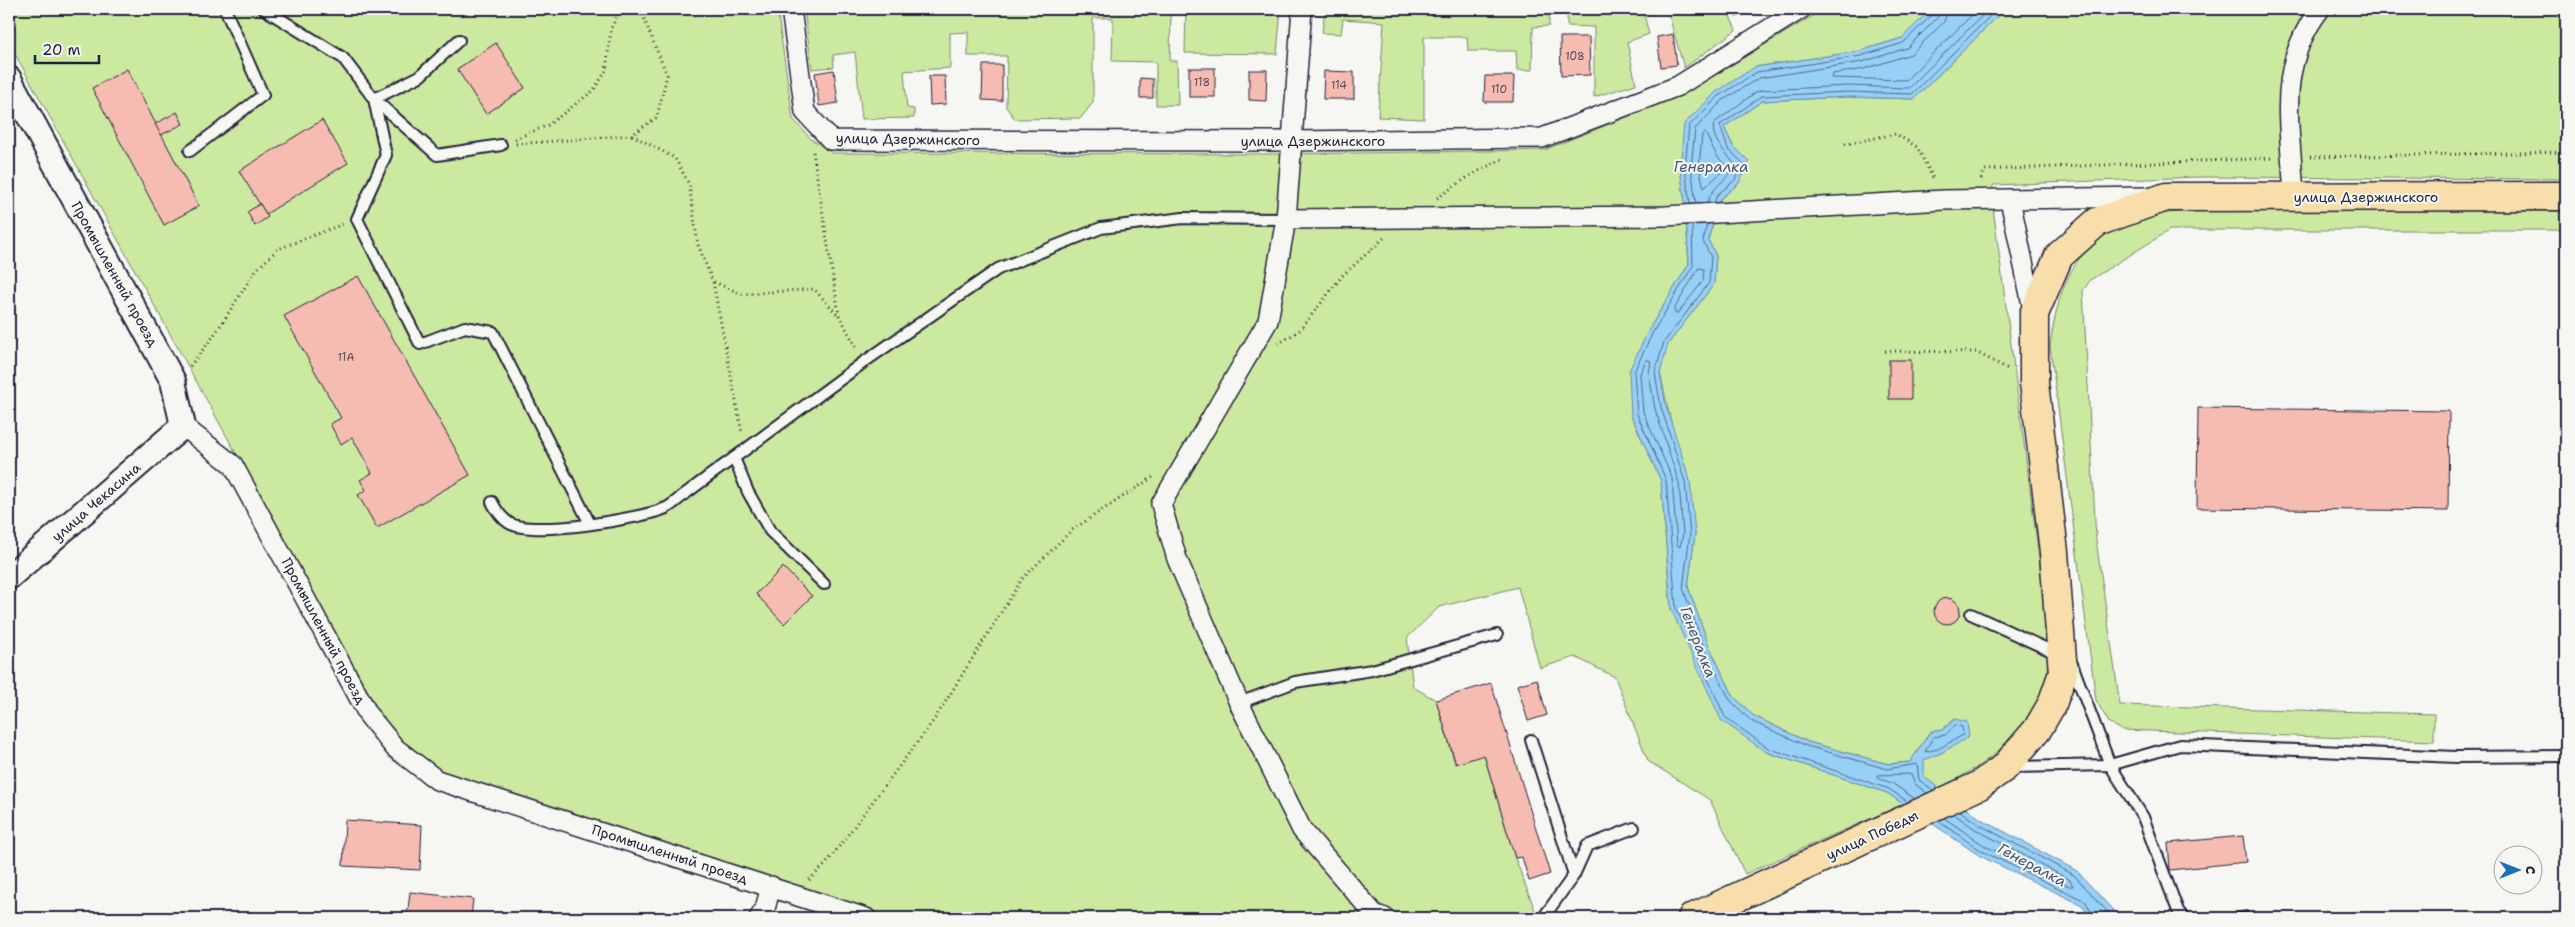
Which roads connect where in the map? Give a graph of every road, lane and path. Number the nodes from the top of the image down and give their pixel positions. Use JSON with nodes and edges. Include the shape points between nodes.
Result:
{"nodes":[{"id":1,"x":225,"y":9,"type":"edge"},
{"id":2,"x":264,"y":9,"type":"edge"},
{"id":3,"x":621,"y":9,"type":"edge"},
{"id":4,"x":640,"y":9,"type":"edge"},
{"id":5,"x":791,"y":9,"type":"edge"},
{"id":6,"x":1302,"y":9,"type":"edge"},
{"id":7,"x":1801,"y":9,"type":"edge"},
{"id":8,"x":2320,"y":9,"type":"edge"},
{"id":9,"x":458,"y":40,"type":"dead end"},
{"id":10,"x":9,"y":79,"type":"edge"},
{"id":11,"x":374,"y":99,"type":"junction"},
{"id":12,"x":632,"y":135,"type":"junction"},
{"id":13,"x":1292,"y":142,"type":"junction"},
{"id":14,"x":1845,"y":144,"type":"dead end"},
{"id":15,"x":501,"y":146,"type":"junction"},
{"id":16,"x":813,"y":149,"type":"dead end"},
{"id":17,"x":190,"y":151,"type":"dead end"},
{"id":18,"x":2566,"y":196,"type":"edge"},
{"id":19,"x":2166,"y":197,"type":"junction"},
{"id":20,"x":2294,"y":197,"type":"junction"},
{"id":21,"x":1944,"y":200,"type":"junction"},
{"id":22,"x":2010,"y":200,"type":"junction"},
{"id":23,"x":1286,"y":218,"type":"junction"},
{"id":24,"x":358,"y":219,"type":"junction"},
{"id":25,"x":713,"y":282,"type":"junction"},
{"id":26,"x":2034,"y":314,"type":"junction"},
{"id":27,"x":838,"y":315,"type":"junction"},
{"id":28,"x":1885,"y":351,"type":"dead end"},
{"id":29,"x":864,"y":362,"type":"junction"},
{"id":30,"x":173,"y":381,"type":"junction"},
{"id":31,"x":2034,"y":383,"type":"junction"},
{"id":32,"x":182,"y":426,"type":"junction"},
{"id":33,"x":746,"y":450,"type":"junction"},
{"id":34,"x":734,"y":458,"type":"junction"},
{"id":35,"x":492,"y":502,"type":"dead end"},
{"id":36,"x":590,"y":524,"type":"junction"},
{"id":37,"x":9,"y":577,"type":"edge"},
{"id":38,"x":824,"y":584,"type":"dead end"},
{"id":39,"x":1971,"y":614,"type":"dead end"},
{"id":40,"x":1497,"y":635,"type":"dead end"},
{"id":41,"x":2063,"y":648,"type":"junction"},
{"id":42,"x":1239,"y":703,"type":"junction"},
{"id":43,"x":1531,"y":740,"type":"dead end"},
{"id":44,"x":2566,"y":756,"type":"edge"},
{"id":45,"x":2110,"y":765,"type":"junction"},
{"id":46,"x":2005,"y":767,"type":"junction"},
{"id":47,"x":1634,"y":828,"type":"dead end"},
{"id":48,"x":1574,"y":875,"type":"junction"},
{"id":49,"x":771,"y":886,"type":"junction"},
{"id":50,"x":759,"y":918,"type":"edge"},
{"id":51,"x":866,"y":918,"type":"edge"},
{"id":52,"x":1385,"y":918,"type":"edge"},
{"id":53,"x":1543,"y":918,"type":"edge"},
{"id":54,"x":1692,"y":918,"type":"edge"},
{"id":55,"x":2184,"y":918,"type":"edge"}],
"edges":[{"from":1,"to":17,"type":"lane","via":[[263,95]]},
{"from":2,"to":11,"type":"lane","via":[[342,58]]},
{"from":3,"to":15,"type":"path","via":[[611,28],[606,71],[593,91],[548,125]]},
{"from":4,"to":12,"type":"path","via":[[667,75],[657,117]]},
{"from":5,"to":13,"type":"street","name":"улица Дзержинского","via":[[805,112],[831,140]]},
{"from":6,"to":13,"type":"street"},
{"from":7,"to":13,"type":"street","name":"улица Дзержинского","via":[[1678,86],[1542,138]]},
{"from":8,"to":20,"type":"street","via":[[2292,62],[2287,94]]},
{"from":9,"to":11,"type":"lane","via":[[420,76]]},
{"from":10,"to":30,"type":"street","name":"Промышленный проезд"},
{"from":11,"to":15,"type":"lane","via":[[437,155]]},
{"from":11,"to":24,"type":"lane","via":[[386,155]]},
{"from":12,"to":15,"type":"path"},
{"from":12,"to":25,"type":"path","via":[[675,158],[689,184],[698,245]]},
{"from":13,"to":23,"type":"street"},
{"from":14,"to":21,"type":"path","via":[[1896,134],[1917,147]]},
{"from":16,"to":27,"type":"path"},
{"from":18,"to":20,"type":"main road","name":"улица Дзержинского"},
{"from":19,"to":20,"type":"main road","name":"улица Дзержинского"},
{"from":19,"to":22,"type":"street"},
{"from":19,"to":26,"type":"main road","name":"улица Дзержинского","via":[[2097,222],[2059,256]]},
{"from":21,"to":22,"type":"street"},
{"from":21,"to":23,"type":"street","via":[[1665,216]]},
{"from":22,"to":26,"type":"street"},
{"from":23,"to":29,"type":"lane","via":[[1183,218],[1101,228],[998,269]]},
{"from":23,"to":42,"type":"street","via":[[1268,321],[1161,504],[1177,559]]},
{"from":24,"to":30,"type":"path","via":[[278,249],[256,270],[213,337]]},
{"from":24,"to":36,"type":"lane","via":[[420,344],[465,327],[493,332]]},
{"from":25,"to":27,"type":"path","via":[[742,294],[814,289]]},
{"from":25,"to":33,"type":"path"},
{"from":26,"to":31,"type":"main road","name":"улица Победы"},
{"from":27,"to":29,"type":"path"},
{"from":28,"to":31,"type":"path","via":[[1976,352]]},
{"from":29,"to":33,"type":"lane"},
{"from":30,"to":32,"type":"street","name":"Промышленный проезд"},
{"from":31,"to":41,"type":"main road","name":"улица Победы"},
{"from":32,"to":37,"type":"street","name":"улица Чекасина"},
{"from":32,"to":49,"type":"street","name":"Промышленный проезд","via":[[232,465],[369,716],[395,748],[437,780]]},
{"from":33,"to":34,"type":"lane"},
{"from":34,"to":36,"type":"lane","via":[[666,508]]},
{"from":34,"to":38,"type":"lane","via":[[770,531]]},
{"from":35,"to":36,"type":"lane","via":[[510,523],[527,528],[544,530]]},
{"from":39,"to":41,"type":"lane","via":[[2047,651]]},
{"from":40,"to":42,"type":"lane","via":[[1372,670],[1295,682]]},
{"from":41,"to":45,"type":"lane"},
{"from":41,"to":46,"type":"main road","name":"улица Победы","via":[[2063,673],[2052,704],[2037,730]]},
{"from":42,"to":52,"type":"street","via":[[1302,830],[1374,914]]},
{"from":43,"to":48,"type":"lane"},
{"from":44,"to":45,"type":"lane","via":[[2456,757],[2180,745]]},
{"from":45,"to":46,"type":"lane"},
{"from":45,"to":55,"type":"lane","via":[[2143,817],[2178,911]]},
{"from":46,"to":54,"type":"main road","name":"улица Победы","via":[[1978,786]]},
{"from":47,"to":48,"type":"lane","via":[[1588,846]]},
{"from":48,"to":53,"type":"lane"},
{"from":49,"to":50,"type":"street"},
{"from":49,"to":51,"type":"street","name":"Промышленный проезд"}]}
